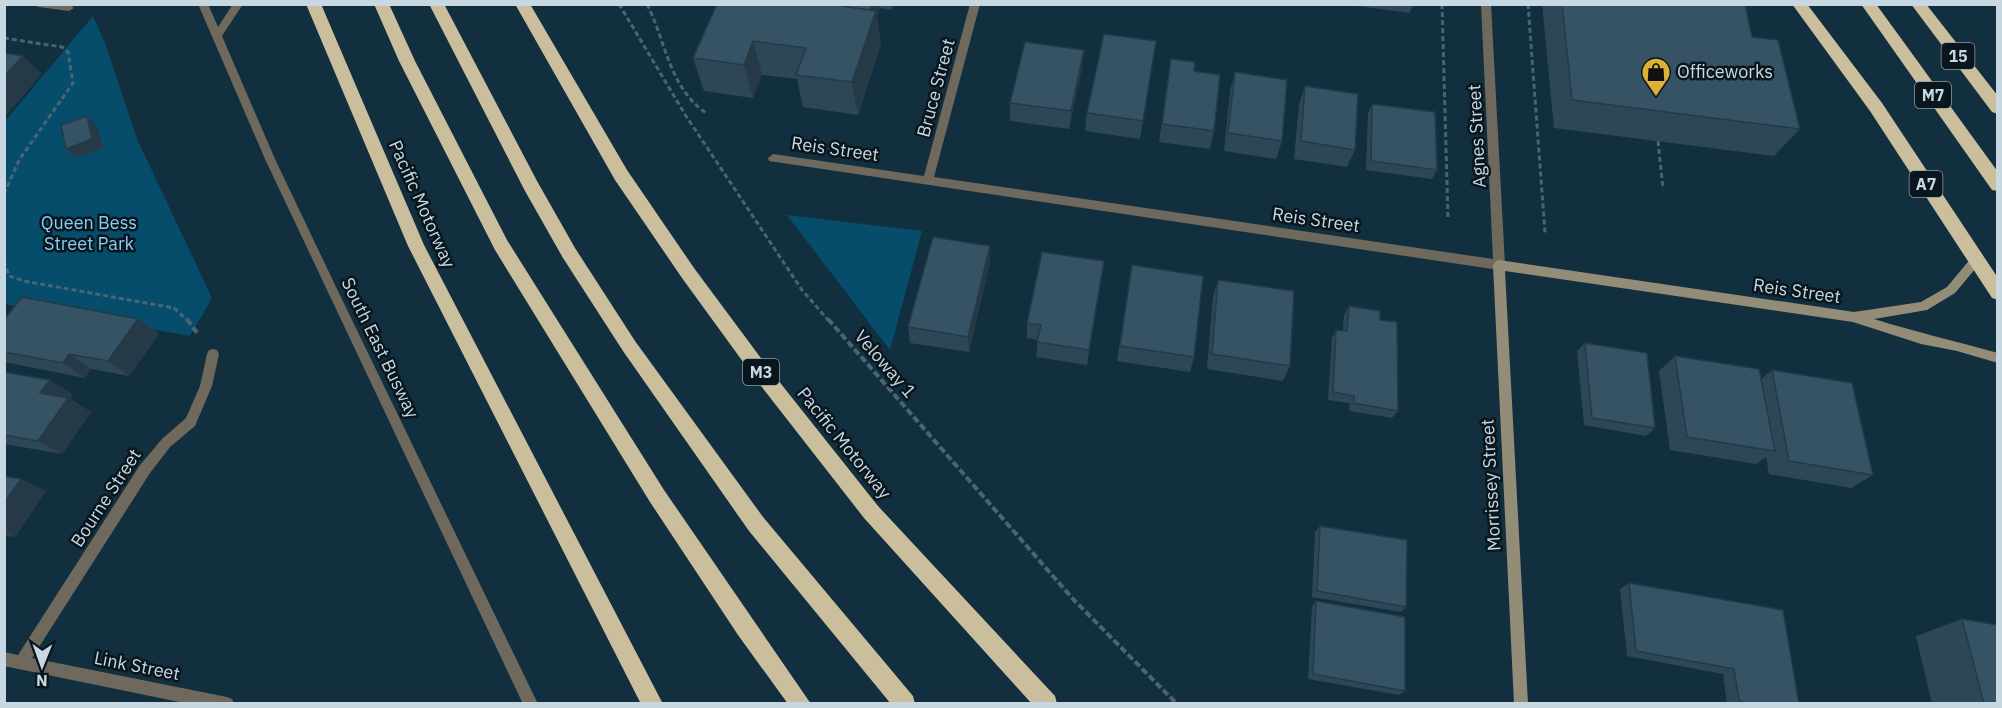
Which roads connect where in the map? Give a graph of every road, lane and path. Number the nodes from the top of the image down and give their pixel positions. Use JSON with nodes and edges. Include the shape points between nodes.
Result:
{"nodes":[{"id":1,"x":39,"y":4,"type":"edge"},
{"id":2,"x":203,"y":4,"type":"edge"},
{"id":3,"x":238,"y":4,"type":"edge"},
{"id":4,"x":313,"y":4,"type":"edge"},
{"id":5,"x":381,"y":4,"type":"edge"},
{"id":6,"x":436,"y":4,"type":"edge"},
{"id":7,"x":522,"y":4,"type":"edge"},
{"id":8,"x":619,"y":4,"type":"edge"},
{"id":9,"x":647,"y":4,"type":"edge"},
{"id":10,"x":975,"y":4,"type":"edge"},
{"id":11,"x":1442,"y":4,"type":"edge"},
{"id":12,"x":1486,"y":4,"type":"edge"},
{"id":13,"x":1528,"y":4,"type":"edge"},
{"id":14,"x":1799,"y":4,"type":"edge"},
{"id":15,"x":1868,"y":4,"type":"edge"},
{"id":16,"x":1918,"y":4,"type":"edge"},
{"id":17,"x":69,"y":8,"type":"dead end"},
{"id":18,"x":217,"y":36,"type":"junction"},
{"id":19,"x":4,"y":38,"type":"edge"},
{"id":20,"x":1998,"y":108,"type":"edge"},
{"id":21,"x":706,"y":113,"type":"dead end"},
{"id":22,"x":1658,"y":141,"type":"edge"},
{"id":23,"x":773,"y":158,"type":"dead end"},
{"id":24,"x":928,"y":180,"type":"junction"},
{"id":25,"x":1998,"y":185,"type":"edge"},
{"id":26,"x":1663,"y":189,"type":"dead end"},
{"id":27,"x":4,"y":194,"type":"edge"},
{"id":28,"x":1448,"y":219,"type":"dead end"},
{"id":29,"x":1545,"y":233,"type":"dead end"},
{"id":30,"x":1976,"y":260,"type":"junction"},
{"id":31,"x":4,"y":261,"type":"edge"},
{"id":32,"x":1499,"y":266,"type":"junction"},
{"id":33,"x":1998,"y":292,"type":"edge"},
{"id":34,"x":1853,"y":317,"type":"junction"},
{"id":35,"x":213,"y":354,"type":"joint"},
{"id":36,"x":1998,"y":358,"type":"edge"},
{"id":37,"x":4,"y":659,"type":"edge"},
{"id":38,"x":21,"y":663,"type":"junction"},
{"id":39,"x":227,"y":704,"type":"edge"},
{"id":40,"x":531,"y":704,"type":"edge"},
{"id":41,"x":653,"y":704,"type":"edge"},
{"id":42,"x":801,"y":704,"type":"edge"},
{"id":43,"x":905,"y":704,"type":"edge"},
{"id":44,"x":1047,"y":704,"type":"edge"},
{"id":45,"x":1177,"y":704,"type":"edge"},
{"id":46,"x":1521,"y":704,"type":"edge"}],
"edges":[{"from":1,"to":17,"type":"street"},
{"from":2,"to":18,"type":"street","name":"South East Busway"},
{"from":3,"to":18,"type":"street"},
{"from":4,"to":41,"type":"highway","name":"Pacific Motorway","via":[[416,246]]},
{"from":5,"to":42,"type":"highway","via":[[501,245],[657,496]]},
{"from":6,"to":43,"type":"highway","via":[[564,244],[629,346],[756,524]]},
{"from":7,"to":44,"type":"highway","name":"Pacific Motorway","number":"M3","via":[[621,175],[760,371],[871,512]]},
{"from":8,"to":45,"type":"path","name":"Veloway 1","via":[[686,116],[802,290],[1073,599]]},
{"from":9,"to":21,"type":"path","via":[[668,63],[694,107]]},
{"from":10,"to":24,"type":"street","name":"Bruce Street"},
{"from":11,"to":28,"type":"path"},
{"from":12,"to":32,"type":"street","name":"Agnes Street"},
{"from":13,"to":29,"type":"path"},
{"from":14,"to":30,"type":"highway","number":"A7","via":[[1876,107]]},
{"from":15,"to":25,"type":"highway","number":"M7"},
{"from":16,"to":20,"type":"highway","number":"15"},
{"from":18,"to":40,"type":"street","name":"South East Busway","via":[[330,287]]},
{"from":19,"to":27,"type":"path","via":[[63,47],[68,52],[73,83],[19,160]]},
{"from":22,"to":26,"type":"path"},
{"from":23,"to":24,"type":"street","name":"Reis Street"},
{"from":24,"to":32,"type":"street","name":"Reis Street"},
{"from":30,"to":33,"type":"highway","number":"A7"},
{"from":30,"to":34,"type":"street","name":"Reis Street","via":[[1950,290],[1923,307]]},
{"from":31,"to":35,"type":"path","via":[[9,276],[174,308],[184,315]]},
{"from":32,"to":34,"type":"street","name":"Reis Street"},
{"from":32,"to":46,"type":"street","name":"Morrissey Street"},
{"from":34,"to":36,"type":"street","name":"Reis Street"},
{"from":35,"to":38,"type":"street","name":"Bourne Street","via":[[202,398],[191,422],[166,443],[145,469]]},
{"from":37,"to":38,"type":"street","name":"Link Street"},
{"from":38,"to":39,"type":"street","name":"Link Street"}]}
